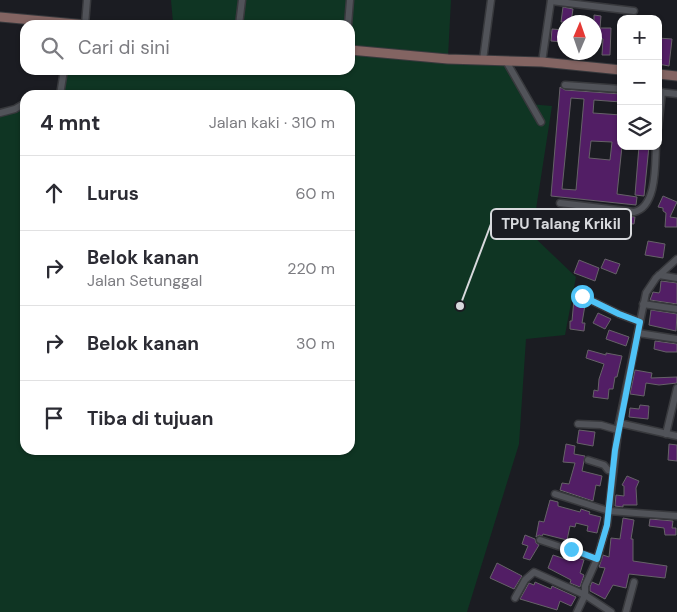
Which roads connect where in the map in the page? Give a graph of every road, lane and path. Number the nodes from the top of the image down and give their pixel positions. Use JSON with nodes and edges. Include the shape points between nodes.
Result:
{"nodes":[{"id":1,"x":87,"y":0,"type":"edge"},
{"id":2,"x":242,"y":0,"type":"edge"},
{"id":3,"x":350,"y":0,"type":"edge"},
{"id":4,"x":491,"y":0,"type":"edge"},
{"id":5,"x":551,"y":0,"type":"edge"},
{"id":6,"x":634,"y":12,"type":"dead end"},
{"id":7,"x":0,"y":17,"type":"edge"},
{"id":8,"x":27,"y":20,"type":"edge"},
{"id":9,"x":86,"y":20,"type":"edge"},
{"id":10,"x":240,"y":20,"type":"edge"},
{"id":11,"x":348,"y":20,"type":"edge"},
{"id":12,"x":355,"y":50,"type":"edge"},
{"id":13,"x":483,"y":60,"type":"junction"},
{"id":14,"x":506,"y":61,"type":"junction"},
{"id":15,"x":542,"y":62,"type":"junction"},
{"id":16,"x":617,"y":70,"type":"edge"},
{"id":17,"x":662,"y":74,"type":"edge"},
{"id":18,"x":63,"y":75,"type":"edge"},
{"id":19,"x":677,"y":76,"type":"edge"},
{"id":20,"x":565,"y":85,"type":"dead end"},
{"id":21,"x":617,"y":89,"type":"edge"},
{"id":22,"x":61,"y":90,"type":"edge"},
{"id":23,"x":662,"y":92,"type":"edge"},
{"id":24,"x":677,"y":94,"type":"edge"},
{"id":25,"x":20,"y":106,"type":"edge"},
{"id":26,"x":0,"y":113,"type":"edge"},
{"id":27,"x":541,"y":122,"type":"dead end"},
{"id":28,"x":656,"y":150,"type":"edge"},
{"id":29,"x":560,"y":203,"type":"dead end"},
{"id":30,"x":677,"y":259,"type":"edge"},
{"id":31,"x":659,"y":275,"type":"junction"},
{"id":32,"x":677,"y":278,"type":"edge"},
{"id":33,"x":582,"y":296,"type":"dead end"},
{"id":34,"x":643,"y":304,"type":"junction"},
{"id":35,"x":677,"y":309,"type":"edge"},
{"id":36,"x":640,"y":322,"type":"junction"},
{"id":37,"x":638,"y":333,"type":"junction"},
{"id":38,"x":677,"y":339,"type":"edge"},
{"id":39,"x":677,"y":388,"type":"edge"},
{"id":40,"x":578,"y":424,"type":"dead end"},
{"id":41,"x":619,"y":427,"type":"junction"},
{"id":42,"x":666,"y":434,"type":"junction"},
{"id":43,"x":677,"y":436,"type":"edge"},
{"id":44,"x":588,"y":460,"type":"dead end"},
{"id":45,"x":612,"y":471,"type":"junction"},
{"id":46,"x":556,"y":494,"type":"dead end"},
{"id":47,"x":609,"y":511,"type":"junction"},
{"id":48,"x":677,"y":516,"type":"edge"},
{"id":49,"x":540,"y":540,"type":"dead end"},
{"id":50,"x":597,"y":559,"type":"junction"},
{"id":51,"x":634,"y":582,"type":"dead end"},
{"id":52,"x":585,"y":595,"type":"junction"},
{"id":53,"x":515,"y":598,"type":"dead end"},
{"id":54,"x":577,"y":612,"type":"edge"},
{"id":55,"x":611,"y":612,"type":"edge"},
{"id":56,"x":626,"y":612,"type":"edge"}],
"edges":[{"from":1,"to":9,"type":"street"},
{"from":2,"to":10,"type":"street"},
{"from":3,"to":11,"type":"street"},
{"from":4,"to":13,"type":"street"},
{"from":5,"to":6,"type":"street"},
{"from":5,"to":15,"type":"street"},
{"from":7,"to":8,"type":"street"},
{"from":12,"to":13,"type":"street"},
{"from":13,"to":14,"type":"street"},
{"from":14,"to":15,"type":"street"},
{"from":14,"to":27,"type":"street"},
{"from":15,"to":16,"type":"street"},
{"from":17,"to":19,"type":"street"},
{"from":18,"to":22,"type":"street"},
{"from":20,"to":21,"type":"street"},
{"from":23,"to":24,"type":"street"},
{"from":25,"to":26,"type":"street"},
{"from":28,"to":29,"type":"street","via":[[652,193],[640,210],[634,212]]},
{"from":30,"to":31,"type":"street"},
{"from":31,"to":32,"type":"street"},
{"from":31,"to":34,"type":"street","via":[[647,290]]},
{"from":33,"to":36,"type":"street"},
{"from":34,"to":35,"type":"street"},
{"from":34,"to":36,"type":"street"},
{"from":36,"to":37,"type":"street"},
{"from":37,"to":38,"type":"street"},
{"from":37,"to":41,"type":"street"},
{"from":39,"to":42,"type":"street"},
{"from":40,"to":41,"type":"street"},
{"from":41,"to":42,"type":"street"},
{"from":41,"to":45,"type":"street"},
{"from":42,"to":43,"type":"street"},
{"from":44,"to":45,"type":"street"},
{"from":45,"to":47,"type":"street"},
{"from":46,"to":47,"type":"street"},
{"from":47,"to":48,"type":"street"},
{"from":47,"to":50,"type":"street"},
{"from":49,"to":50,"type":"street"},
{"from":50,"to":52,"type":"street","via":[[585,586]]},
{"from":51,"to":56,"type":"street"},
{"from":52,"to":53,"type":"street","via":[[534,572],[525,580]]},
{"from":52,"to":54,"type":"street"},
{"from":52,"to":55,"type":"street"}]}
